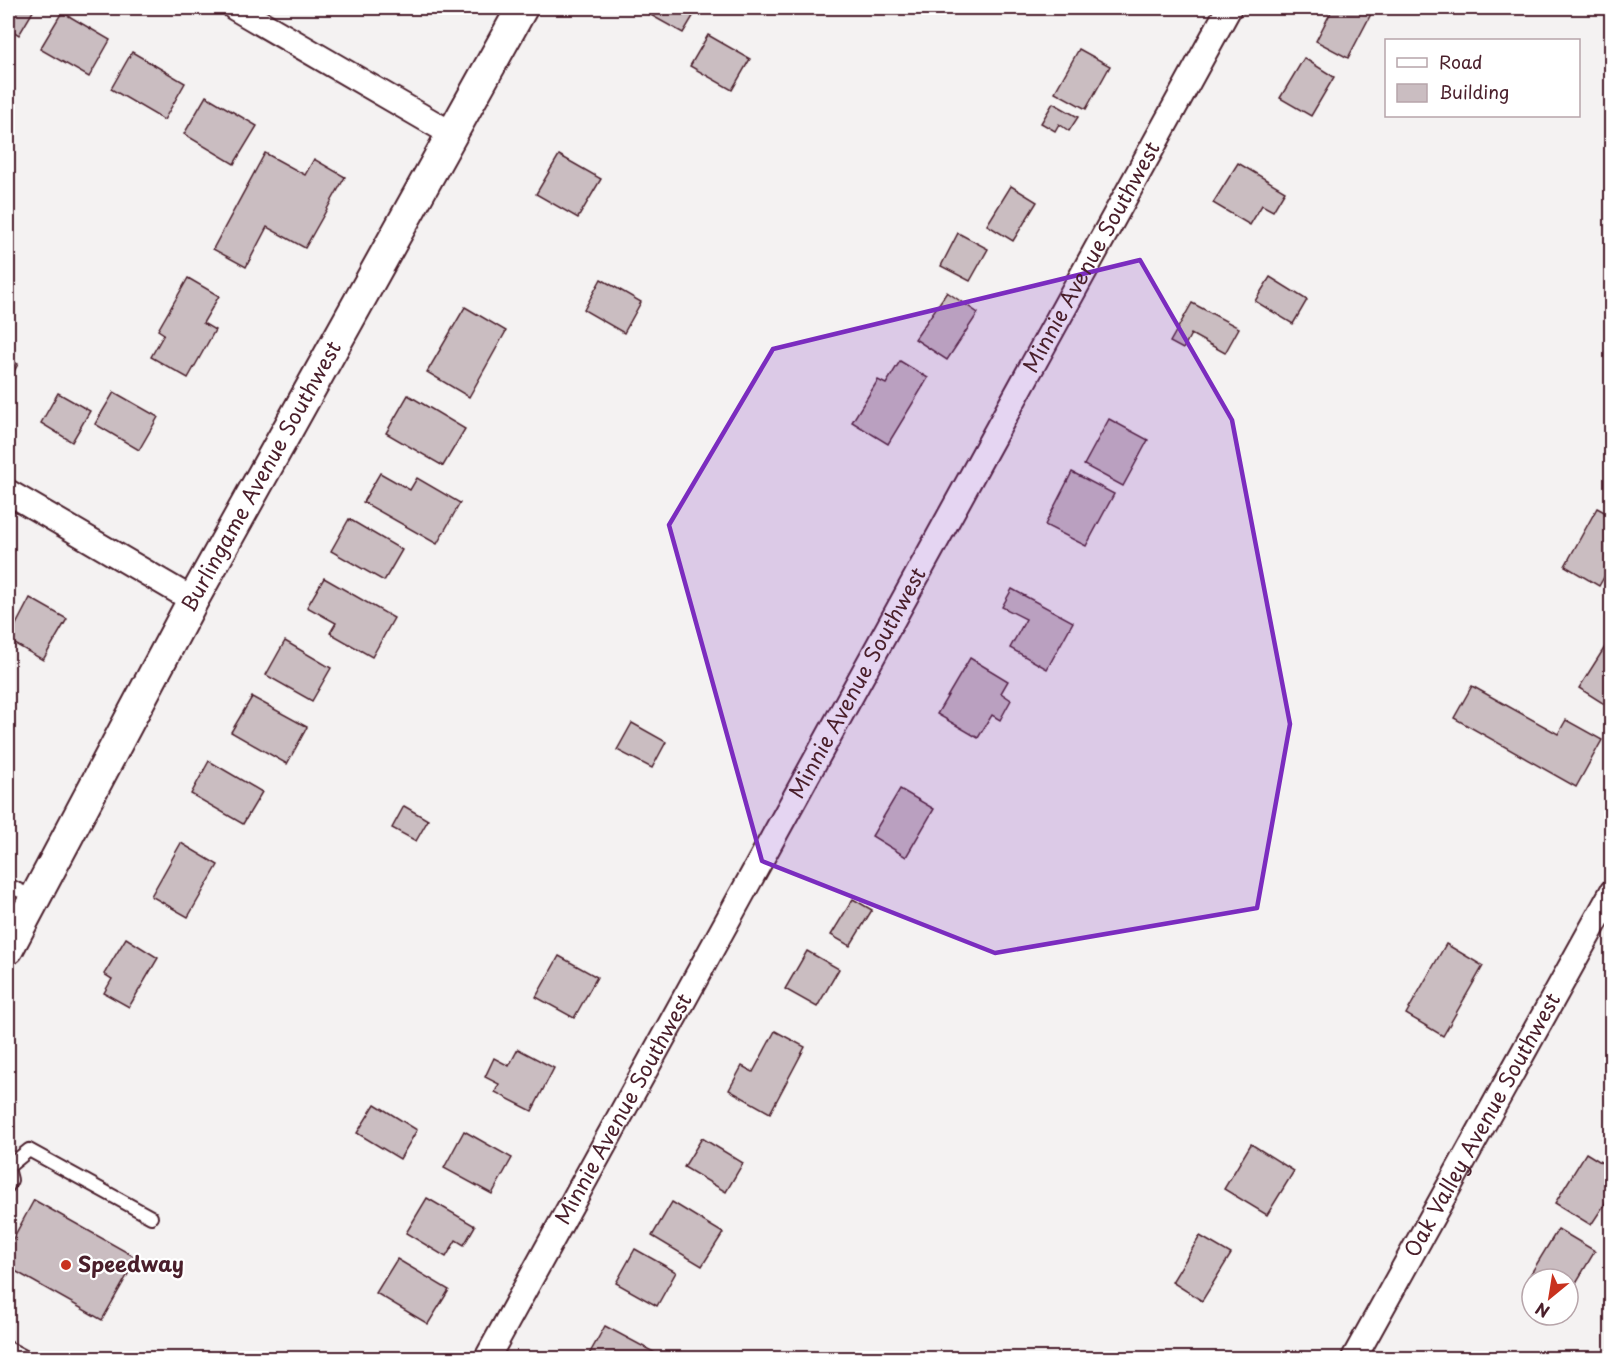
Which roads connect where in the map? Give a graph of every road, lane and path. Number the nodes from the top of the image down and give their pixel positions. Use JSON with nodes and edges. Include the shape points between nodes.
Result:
{"nodes":[{"id":1,"x":235,"y":8,"type":"edge"},
{"id":2,"x":522,"y":8,"type":"edge"},
{"id":3,"x":1229,"y":8,"type":"edge"},
{"id":4,"x":452,"y":134,"type":"junction"},
{"id":5,"x":8,"y":492,"type":"edge"},
{"id":6,"x":193,"y":600,"type":"junction"},
{"id":7,"x":8,"y":885,"type":"edge"},
{"id":8,"x":1611,"y":892,"type":"edge"},
{"id":9,"x":35,"y":898,"type":"junction"},
{"id":10,"x":8,"y":949,"type":"edge"},
{"id":11,"x":8,"y":1167,"type":"edge"},
{"id":12,"x":8,"y":1186,"type":"edge"},
{"id":13,"x":151,"y":1217,"type":"dead end"},
{"id":14,"x":8,"y":1348,"type":"edge"},
{"id":15,"x":27,"y":1359,"type":"edge"},
{"id":16,"x":487,"y":1359,"type":"edge"},
{"id":17,"x":1354,"y":1359,"type":"edge"}],
"edges":[{"from":1,"to":4,"type":"street"},
{"from":2,"to":4,"type":"street","name":"Burlingame Avenue Southwest"},
{"from":3,"to":16,"type":"street","name":"Minnie Avenue Southwest"},
{"from":4,"to":6,"type":"street","name":"Burlingame Avenue Southwest"},
{"from":5,"to":6,"type":"street"},
{"from":6,"to":9,"type":"street","name":"Burlingame Avenue Southwest"},
{"from":7,"to":9,"type":"lane"},
{"from":8,"to":17,"type":"street","name":"Oak Valley Avenue Southwest"},
{"from":9,"to":10,"type":"street","name":"Burlingame Avenue Southwest"},
{"from":11,"to":12,"type":"lane"},
{"from":11,"to":13,"type":"lane","via":[[29,1150]]},
{"from":14,"to":15,"type":"lane"}]}
